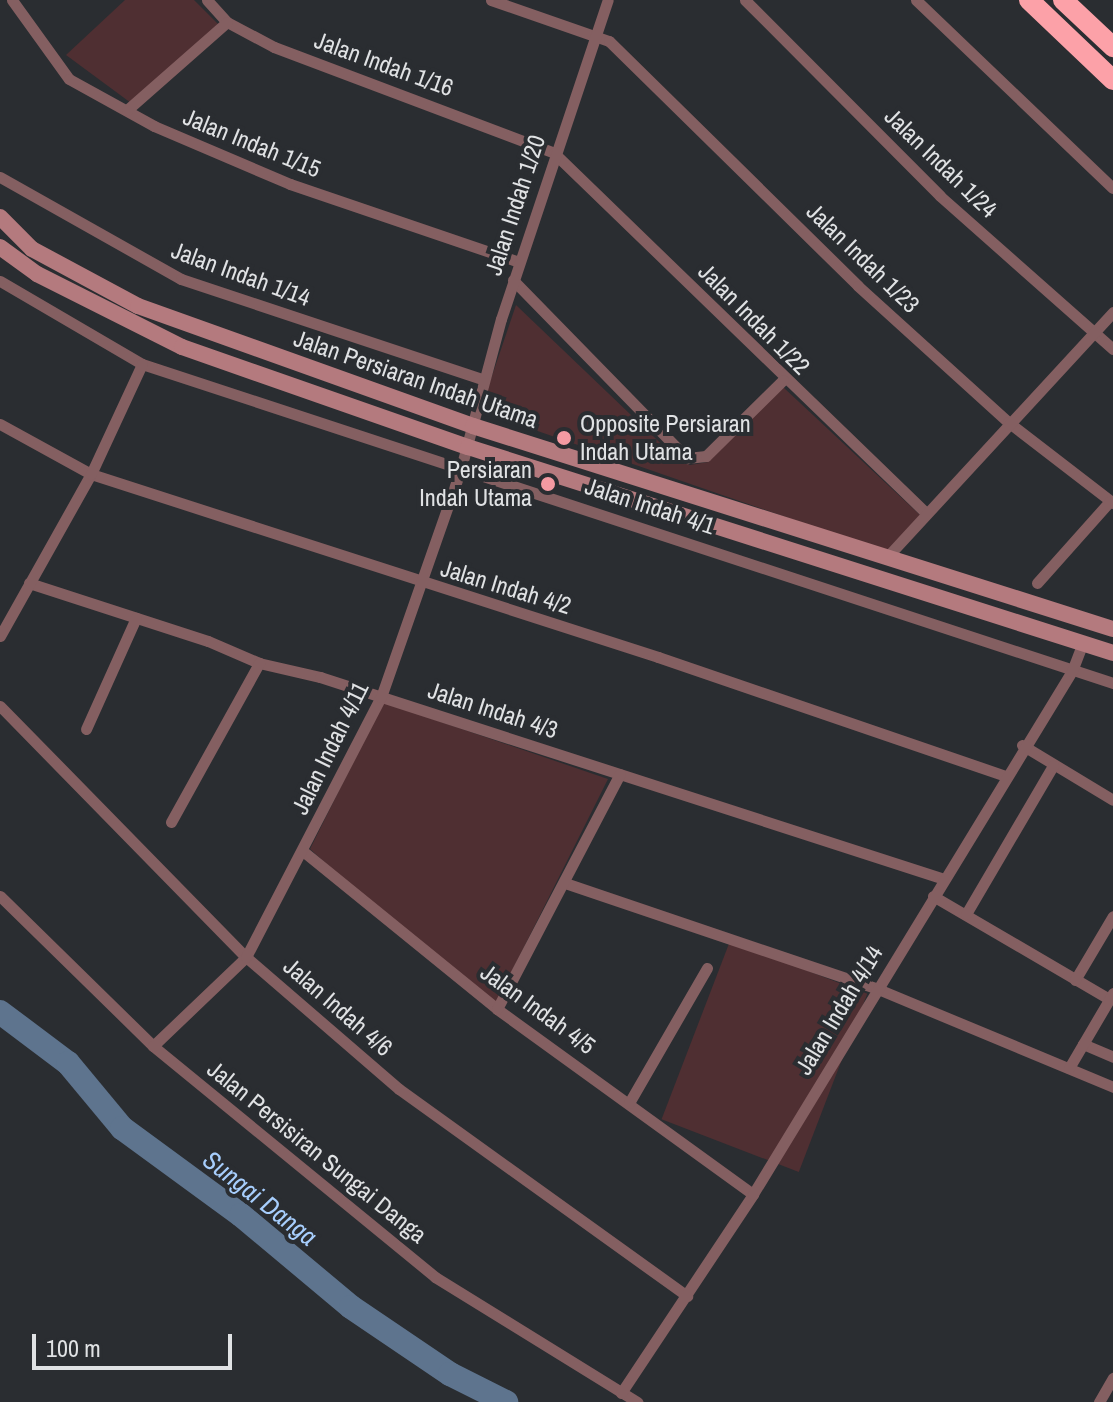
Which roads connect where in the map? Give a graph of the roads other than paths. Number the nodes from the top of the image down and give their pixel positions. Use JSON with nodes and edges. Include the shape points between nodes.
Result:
{"nodes":[{"id":1,"x":12,"y":0,"type":"edge"},
{"id":2,"x":207,"y":0,"type":"edge"},
{"id":3,"x":491,"y":0,"type":"edge"},
{"id":4,"x":608,"y":0,"type":"edge"},
{"id":5,"x":745,"y":0,"type":"edge"},
{"id":6,"x":916,"y":0,"type":"edge"},
{"id":7,"x":1029,"y":0,"type":"edge"},
{"id":8,"x":1063,"y":0,"type":"edge"},
{"id":9,"x":1085,"y":0,"type":"edge"},
{"id":10,"x":227,"y":22,"type":"junction"},
{"id":11,"x":593,"y":35,"type":"junction"},
{"id":12,"x":1113,"y":38,"type":"edge"},
{"id":13,"x":1113,"y":47,"type":"edge"},
{"id":14,"x":1113,"y":80,"type":"edge"},
{"id":15,"x":127,"y":110,"type":"junction"},
{"id":16,"x":554,"y":153,"type":"junction"},
{"id":17,"x":0,"y":177,"type":"edge"},
{"id":18,"x":1113,"y":188,"type":"edge"},
{"id":19,"x":0,"y":217,"type":"edge"},
{"id":20,"x":0,"y":247,"type":"edge"},
{"id":21,"x":519,"y":262,"type":"junction"},
{"id":22,"x":513,"y":280,"type":"junction"},
{"id":23,"x":0,"y":281,"type":"edge"},
{"id":24,"x":1113,"y":312,"type":"edge"},
{"id":25,"x":1093,"y":334,"type":"junction"},
{"id":26,"x":1113,"y":349,"type":"edge"},
{"id":27,"x":142,"y":364,"type":"junction"},
{"id":28,"x":482,"y":379,"type":"junction"},
{"id":29,"x":783,"y":380,"type":"junction"},
{"id":30,"x":1008,"y":422,"type":"junction"},
{"id":31,"x":0,"y":424,"type":"edge"},
{"id":32,"x":473,"y":426,"type":"junction"},
{"id":33,"x":468,"y":447,"type":"junction"},
{"id":34,"x":461,"y":468,"type":"junction"},
{"id":35,"x":91,"y":474,"type":"junction"},
{"id":36,"x":1112,"y":502,"type":"edge"},
{"id":37,"x":926,"y":513,"type":"junction"},
{"id":38,"x":888,"y":556,"type":"junction"},
{"id":39,"x":29,"y":583,"type":"junction"},
{"id":40,"x":420,"y":583,"type":"junction"},
{"id":41,"x":1037,"y":583,"type":"dead end"},
{"id":42,"x":136,"y":618,"type":"junction"},
{"id":43,"x":1113,"y":629,"type":"edge"},
{"id":44,"x":0,"y":636,"type":"edge"},
{"id":45,"x":1083,"y":642,"type":"junction"},
{"id":46,"x":1113,"y":653,"type":"edge"},
{"id":47,"x":259,"y":663,"type":"junction"},
{"id":48,"x":1072,"y":671,"type":"junction"},
{"id":49,"x":1113,"y":683,"type":"edge"},
{"id":50,"x":381,"y":697,"type":"junction"},
{"id":51,"x":0,"y":706,"type":"edge"},
{"id":52,"x":86,"y":729,"type":"dead end"},
{"id":53,"x":1022,"y":745,"type":"junction"},
{"id":54,"x":1053,"y":766,"type":"junction"},
{"id":55,"x":620,"y":774,"type":"junction"},
{"id":56,"x":1005,"y":776,"type":"junction"},
{"id":57,"x":1113,"y":800,"type":"edge"},
{"id":58,"x":171,"y":822,"type":"dead end"},
{"id":59,"x":304,"y":852,"type":"junction"},
{"id":60,"x":944,"y":879,"type":"junction"},
{"id":61,"x":565,"y":883,"type":"junction"},
{"id":62,"x":0,"y":896,"type":"edge"},
{"id":63,"x":933,"y":896,"type":"junction"},
{"id":64,"x":966,"y":914,"type":"junction"},
{"id":65,"x":1113,"y":916,"type":"edge"},
{"id":66,"x":246,"y":957,"type":"junction"},
{"id":67,"x":707,"y":968,"type":"dead end"},
{"id":68,"x":1075,"y":980,"type":"junction"},
{"id":69,"x":878,"y":989,"type":"junction"},
{"id":70,"x":1111,"y":996,"type":"edge"},
{"id":71,"x":497,"y":1009,"type":"junction"},
{"id":72,"x":1083,"y":1044,"type":"junction"},
{"id":73,"x":153,"y":1046,"type":"junction"},
{"id":74,"x":1113,"y":1057,"type":"edge"},
{"id":75,"x":1069,"y":1068,"type":"junction"},
{"id":76,"x":1113,"y":1087,"type":"edge"},
{"id":77,"x":629,"y":1103,"type":"junction"},
{"id":78,"x":753,"y":1194,"type":"junction"},
{"id":79,"x":687,"y":1296,"type":"junction"},
{"id":80,"x":1113,"y":1378,"type":"edge"},
{"id":81,"x":621,"y":1393,"type":"junction"},
{"id":82,"x":637,"y":1402,"type":"edge"},
{"id":83,"x":1099,"y":1402,"type":"edge"}],
"edges":[{"from":1,"to":15,"type":"street","name":"Jalan Indah 1/15","via":[[69,79]]},
{"from":2,"to":10,"type":"street","name":"Jalan Indah 1/16"},
{"from":3,"to":11,"type":"street","name":"Jalan Indah 1/23"},
{"from":4,"to":11,"type":"street","name":"Jalan Indah 1/20"},
{"from":5,"to":25,"type":"street","name":"Jalan Indah 1/24","via":[[940,196]]},
{"from":6,"to":18,"type":"street"},
{"from":7,"to":14,"type":"highway"},
{"from":8,"to":13,"type":"highway"},
{"from":9,"to":12,"type":"highway"},
{"from":10,"to":15,"type":"street"},
{"from":10,"to":16,"type":"street","name":"Jalan Indah 1/16","via":[[274,47]]},
{"from":11,"to":16,"type":"street","name":"Jalan Indah 1/20"},
{"from":11,"to":30,"type":"street","name":"Jalan Indah 1/23","via":[[609,41],[858,286]]},
{"from":15,"to":21,"type":"street","name":"Jalan Indah 1/15","via":[[226,160]]},
{"from":16,"to":21,"type":"street","name":"Jalan Indah 1/20"},
{"from":16,"to":29,"type":"street","name":"Jalan Indah 1/22"},
{"from":17,"to":28,"type":"street","name":"Jalan Indah 1/14","via":[[181,279]]},
{"from":19,"to":32,"type":"main road","name":"Jalan Persiaran Indah Utama","via":[[32,249],[138,306]]},
{"from":20,"to":33,"type":"main road","name":"Jalan Persiaran Indah Utama","via":[[37,274],[182,347]]},
{"from":21,"to":22,"type":"street","name":"Jalan Indah 1/20"},
{"from":22,"to":28,"type":"street","name":"Jalan Indah 1/20"},
{"from":22,"to":29,"type":"street","via":[[680,454],[706,456]]},
{"from":23,"to":27,"type":"street","name":"Jalan Indah 4/1"},
{"from":24,"to":25,"type":"street"},
{"from":25,"to":26,"type":"street","name":"Jalan Indah 1/24"},
{"from":25,"to":30,"type":"street"},
{"from":27,"to":34,"type":"street","name":"Jalan Indah 4/1"},
{"from":27,"to":35,"type":"street"},
{"from":28,"to":32,"type":"street","name":"Jalan Indah 1/20"},
{"from":29,"to":37,"type":"street","name":"Jalan Indah 1/22"},
{"from":30,"to":36,"type":"street","name":"Jalan Indah 1/23"},
{"from":30,"to":37,"type":"street"},
{"from":31,"to":35,"type":"street","name":"Jalan Indah 4/2"},
{"from":32,"to":33,"type":"street","name":"Jalan Indah 4/11"},
{"from":32,"to":38,"type":"main road","name":"Jalan Persiaran Indah Utama"},
{"from":33,"to":34,"type":"street","name":"Jalan Indah 4/11"},
{"from":33,"to":45,"type":"main road","name":"Jalan Persiaran Indah Utama"},
{"from":34,"to":40,"type":"street","name":"Jalan Indah 4/11"},
{"from":34,"to":48,"type":"street","name":"Jalan Indah 4/1"},
{"from":35,"to":39,"type":"street"},
{"from":35,"to":40,"type":"street","name":"Jalan Indah 4/2"},
{"from":36,"to":41,"type":"street"},
{"from":37,"to":38,"type":"street"},
{"from":38,"to":43,"type":"main road","name":"Jalan Persiaran Indah Utama"},
{"from":39,"to":42,"type":"street","name":"Jalan Indah 4/3"},
{"from":39,"to":44,"type":"street"},
{"from":40,"to":50,"type":"street","name":"Jalan Indah 4/11"},
{"from":40,"to":56,"type":"street","name":"Jalan Indah 4/2","via":[[658,657]]},
{"from":42,"to":47,"type":"street","name":"Jalan Indah 4/3"},
{"from":42,"to":52,"type":"street"},
{"from":45,"to":46,"type":"main road","name":"Jalan Persiaran Indah Utama"},
{"from":45,"to":48,"type":"street","name":"Jalan Indah 4/14"},
{"from":47,"to":50,"type":"street","name":"Jalan Indah 4/3"},
{"from":47,"to":58,"type":"street"},
{"from":48,"to":49,"type":"street","name":"Jalan Indah 4/1"},
{"from":48,"to":53,"type":"street","name":"Jalan Indah 4/14"},
{"from":50,"to":55,"type":"street","name":"Jalan Indah 4/3"},
{"from":50,"to":59,"type":"street","name":"Jalan Indah 4/11"},
{"from":51,"to":66,"type":"street","name":"Jalan Indah 4/6"},
{"from":53,"to":54,"type":"street"},
{"from":53,"to":56,"type":"street","name":"Jalan Indah 4/14"},
{"from":54,"to":57,"type":"street"},
{"from":54,"to":64,"type":"street"},
{"from":55,"to":60,"type":"street","name":"Jalan Indah 4/3"},
{"from":55,"to":61,"type":"street"},
{"from":56,"to":60,"type":"street","name":"Jalan Indah 4/14"},
{"from":59,"to":66,"type":"street","name":"Jalan Indah 4/11"},
{"from":59,"to":71,"type":"street","name":"Jalan Indah 4/5"},
{"from":60,"to":63,"type":"street","name":"Jalan Indah 4/14"},
{"from":61,"to":69,"type":"street"},
{"from":61,"to":71,"type":"street"},
{"from":62,"to":73,"type":"street","name":"Jalan Persisiran Sungai Danga"},
{"from":63,"to":64,"type":"street"},
{"from":63,"to":69,"type":"street","name":"Jalan Indah 4/14"},
{"from":64,"to":68,"type":"street"},
{"from":65,"to":68,"type":"street"},
{"from":66,"to":73,"type":"street","name":"Jalan Indah 4/11"},
{"from":66,"to":79,"type":"street","name":"Jalan Indah 4/6","via":[[399,1089]]},
{"from":67,"to":77,"type":"street"},
{"from":68,"to":70,"type":"street"},
{"from":69,"to":75,"type":"street"},
{"from":69,"to":78,"type":"street","name":"Jalan Indah 4/14"},
{"from":70,"to":72,"type":"street"},
{"from":71,"to":77,"type":"street","name":"Jalan Indah 4/5"},
{"from":72,"to":74,"type":"street"},
{"from":72,"to":75,"type":"street"},
{"from":73,"to":81,"type":"street","name":"Jalan Persisiran Sungai Danga","via":[[435,1277]]},
{"from":75,"to":76,"type":"street"},
{"from":77,"to":78,"type":"street","name":"Jalan Indah 4/5"},
{"from":78,"to":79,"type":"street","name":"Jalan Indah 4/14"},
{"from":79,"to":81,"type":"street","name":"Jalan Indah 4/14"},
{"from":80,"to":83,"type":"street"},
{"from":81,"to":82,"type":"street","name":"Jalan Persisiran Sungai Danga"}]}
